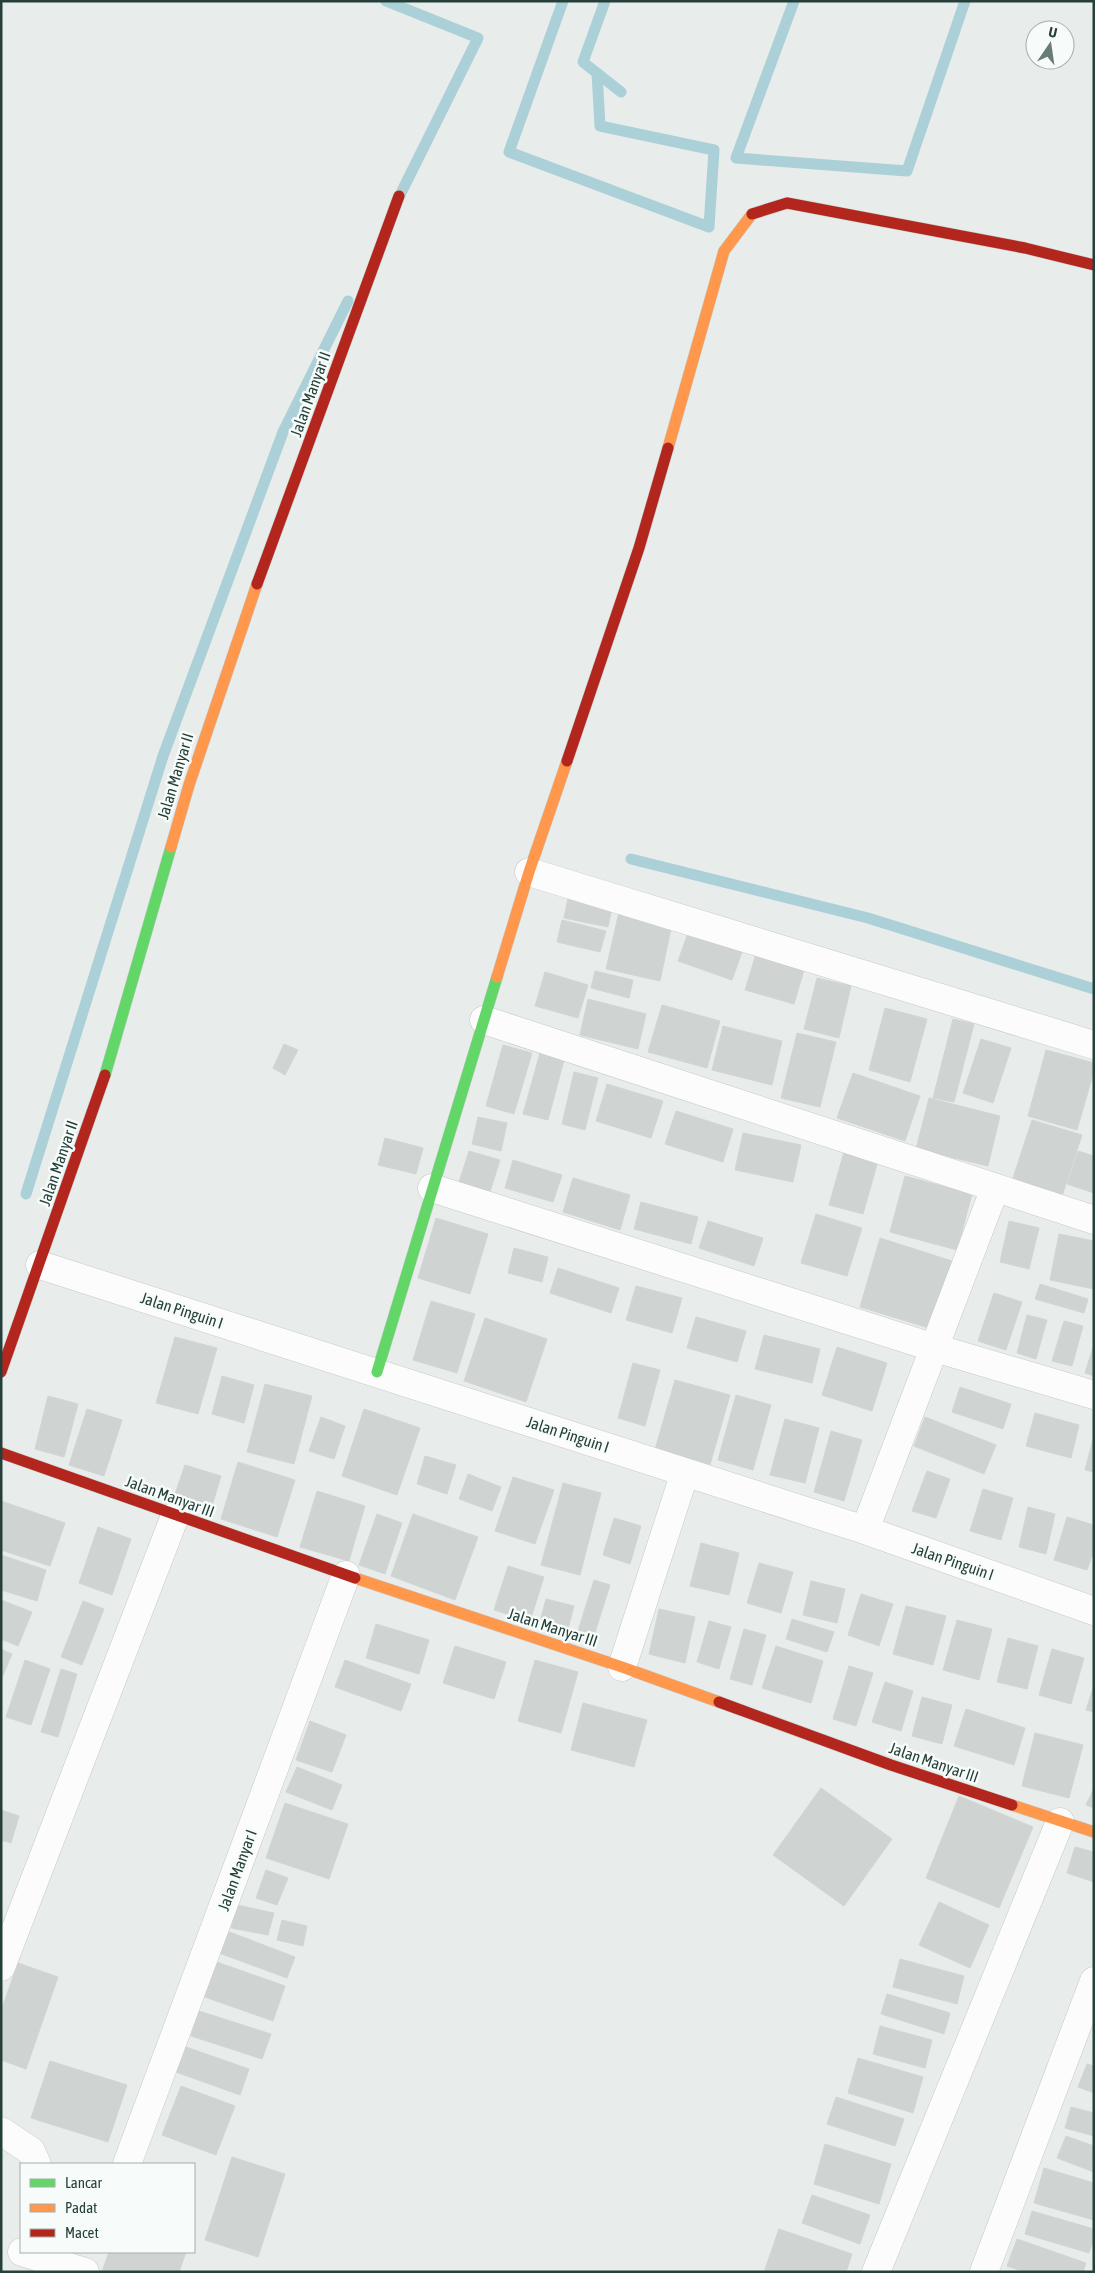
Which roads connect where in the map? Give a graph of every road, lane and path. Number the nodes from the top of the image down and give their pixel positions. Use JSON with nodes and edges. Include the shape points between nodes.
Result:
{"nodes":[{"id":1,"x":399,"y":196,"type":"dead end"},
{"id":2,"x":1094,"y":265,"type":"edge"},
{"id":3,"x":529,"y":872,"type":"junction"},
{"id":4,"x":484,"y":1020,"type":"junction"},
{"id":5,"x":1094,"y":1045,"type":"edge"},
{"id":6,"x":432,"y":1188,"type":"junction"},
{"id":7,"x":995,"y":1188,"type":"junction"},
{"id":8,"x":1094,"y":1220,"type":"edge"},
{"id":9,"x":40,"y":1265,"type":"junction"},
{"id":10,"x":935,"y":1348,"type":"junction"},
{"id":11,"x":1,"y":1372,"type":"edge"},
{"id":12,"x":377,"y":1372,"type":"junction"},
{"id":13,"x":1094,"y":1395,"type":"edge"},
{"id":14,"x":1,"y":1453,"type":"edge"},
{"id":15,"x":685,"y":1472,"type":"junction"},
{"id":16,"x":175,"y":1516,"type":"junction"},
{"id":17,"x":865,"y":1530,"type":"junction"},
{"id":18,"x":346,"y":1575,"type":"junction"},
{"id":19,"x":1094,"y":1611,"type":"edge"},
{"id":20,"x":622,"y":1667,"type":"junction"},
{"id":21,"x":1060,"y":1822,"type":"junction"},
{"id":22,"x":1094,"y":1832,"type":"edge"},
{"id":23,"x":1,"y":1967,"type":"edge"},
{"id":24,"x":1094,"y":1981,"type":"edge"},
{"id":25,"x":1,"y":2131,"type":"edge"},
{"id":26,"x":37,"y":2163,"type":"edge"},
{"id":27,"x":127,"y":2163,"type":"edge"},
{"id":28,"x":1,"y":2245,"type":"edge"},
{"id":29,"x":20,"y":2251,"type":"edge"},
{"id":30,"x":27,"y":2253,"type":"edge"},
{"id":31,"x":96,"y":2253,"type":"edge"},
{"id":32,"x":85,"y":2272,"type":"edge"},
{"id":33,"x":89,"y":2272,"type":"edge"},
{"id":34,"x":876,"y":2272,"type":"edge"},
{"id":35,"x":984,"y":2272,"type":"edge"}],
"edges":[{"from":1,"to":9,"type":"street","name":"Jalan Manyar II","via":[[237,640],[189,785],[97,1102]]},
{"from":2,"to":3,"type":"street","via":[[1025,248],[787,203],[750,215],[724,251],[639,548]]},
{"from":3,"to":4,"type":"street"},
{"from":3,"to":5,"type":"street"},
{"from":4,"to":6,"type":"street"},
{"from":4,"to":7,"type":"street"},
{"from":6,"to":10,"type":"street"},
{"from":6,"to":12,"type":"street"},
{"from":7,"to":8,"type":"street"},
{"from":7,"to":10,"type":"street"},
{"from":9,"to":11,"type":"street","name":"Jalan Manyar II"},
{"from":9,"to":12,"type":"street","name":"Jalan Pinguin I"},
{"from":10,"to":13,"type":"street"},
{"from":10,"to":17,"type":"street"},
{"from":12,"to":15,"type":"street","name":"Jalan Pinguin I"},
{"from":14,"to":16,"type":"street","name":"Jalan Manyar III"},
{"from":15,"to":17,"type":"street","name":"Jalan Pinguin I"},
{"from":15,"to":20,"type":"street"},
{"from":16,"to":18,"type":"street","name":"Jalan Manyar III"},
{"from":16,"to":23,"type":"street"},
{"from":17,"to":19,"type":"street","name":"Jalan Pinguin I"},
{"from":18,"to":20,"type":"street","name":"Jalan Manyar III"},
{"from":18,"to":27,"type":"street","name":"Jalan Manyar I"},
{"from":20,"to":21,"type":"street","name":"Jalan Manyar III","via":[[891,1765]]},
{"from":21,"to":22,"type":"street","name":"Jalan Manyar III"},
{"from":21,"to":34,"type":"street"},
{"from":24,"to":35,"type":"street"},
{"from":25,"to":26,"type":"street","via":[[31,2151]]},
{"from":28,"to":29,"type":"street"},
{"from":30,"to":32,"type":"street"},
{"from":31,"to":33,"type":"street"}]}
